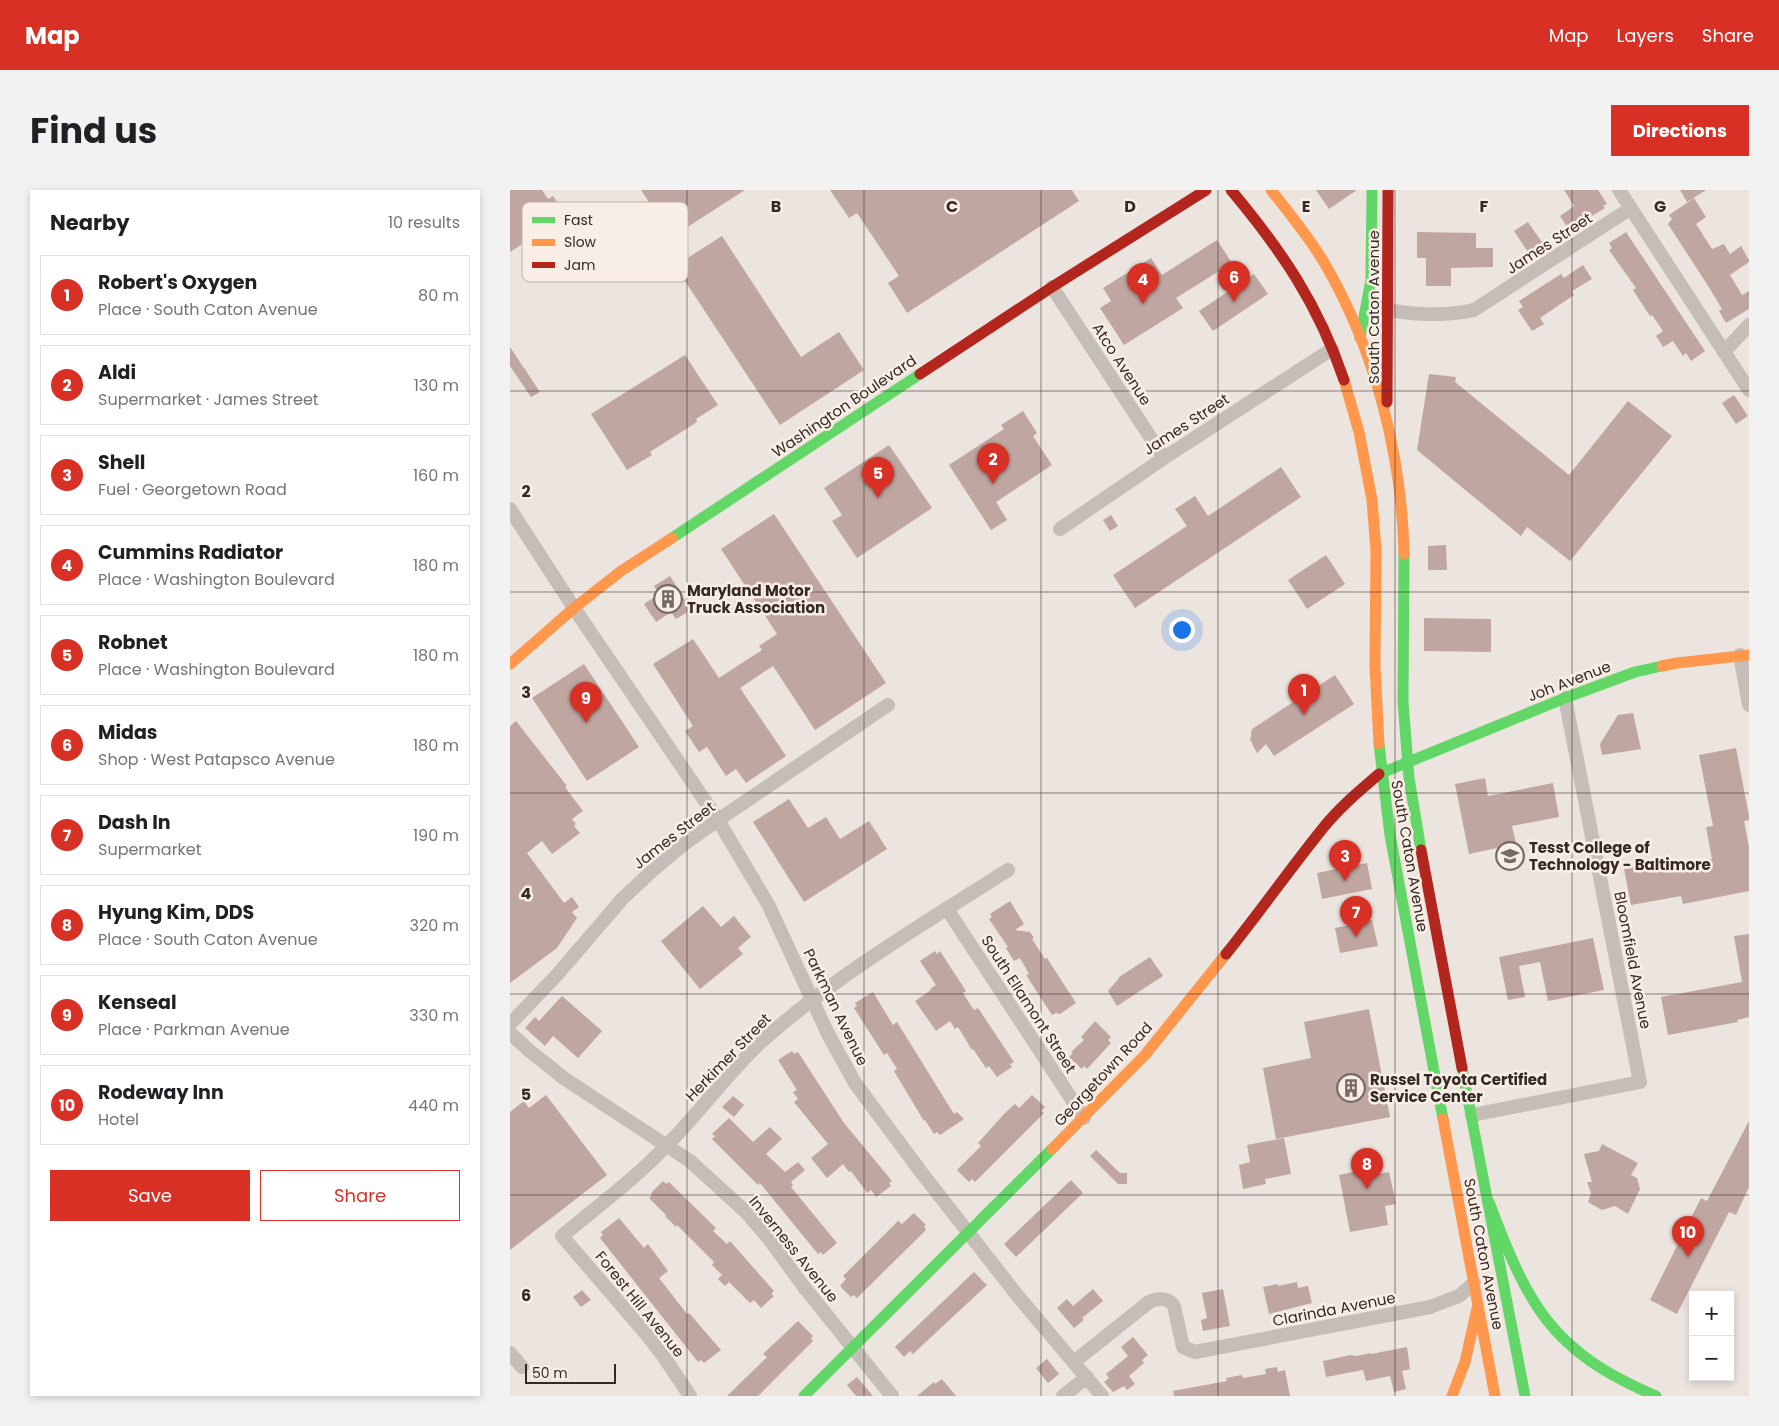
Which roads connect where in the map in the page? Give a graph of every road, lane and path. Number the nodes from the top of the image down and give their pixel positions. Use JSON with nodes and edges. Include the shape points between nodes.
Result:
{"nodes":[{"id":1,"x":1206,"y":190,"type":"edge"},
{"id":2,"x":1231,"y":190,"type":"edge"},
{"id":3,"x":1271,"y":190,"type":"edge"},
{"id":4,"x":1372,"y":190,"type":"edge"},
{"id":5,"x":1388,"y":190,"type":"edge"},
{"id":6,"x":1619,"y":190,"type":"edge"},
{"id":7,"x":1631,"y":208,"type":"junction"},
{"id":8,"x":1052,"y":287,"type":"junction"},
{"id":9,"x":1368,"y":302,"type":"junction"},
{"id":10,"x":1388,"y":310,"type":"junction"},
{"id":11,"x":1749,"y":325,"type":"edge"},
{"id":12,"x":1360,"y":338,"type":"junction"},
{"id":13,"x":1332,"y":349,"type":"junction"},
{"id":14,"x":1724,"y":352,"type":"junction"},
{"id":15,"x":1749,"y":390,"type":"edge"},
{"id":16,"x":1387,"y":425,"type":"junction"},
{"id":17,"x":1164,"y":458,"type":"junction"},
{"id":18,"x":510,"y":509,"type":"edge"},
{"id":19,"x":1060,"y":529,"type":"dead end"},
{"id":20,"x":574,"y":608,"type":"junction"},
{"id":21,"x":1745,"y":655,"type":"edge"},
{"id":22,"x":510,"y":664,"type":"edge"},
{"id":23,"x":1565,"y":698,"type":"junction"},
{"id":24,"x":888,"y":705,"type":"dead end"},
{"id":25,"x":1749,"y":705,"type":"edge"},
{"id":26,"x":1407,"y":761,"type":"junction"},
{"id":27,"x":1381,"y":772,"type":"junction"},
{"id":28,"x":718,"y":820,"type":"junction"},
{"id":29,"x":1008,"y":870,"type":"dead end"},
{"id":30,"x":947,"y":909,"type":"junction"},
{"id":31,"x":812,"y":1000,"type":"junction"},
{"id":32,"x":510,"y":1024,"type":"edge"},
{"id":33,"x":510,"y":1034,"type":"edge"},
{"id":34,"x":1472,"y":1115,"type":"junction"},
{"id":35,"x":1084,"y":1118,"type":"junction"},
{"id":36,"x":667,"y":1145,"type":"junction"},
{"id":37,"x":1489,"y":1202,"type":"junction"},
{"id":38,"x":968,"y":1231,"type":"junction"},
{"id":39,"x":562,"y":1236,"type":"joint"},
{"id":40,"x":1474,"y":1283,"type":"junction"},
{"id":41,"x":1478,"y":1304,"type":"junction"},
{"id":42,"x":853,"y":1348,"type":"junction"},
{"id":43,"x":510,"y":1352,"type":"edge"},
{"id":44,"x":1074,"y":1362,"type":"junction"},
{"id":45,"x":522,"y":1367,"type":"dead end"},
{"id":46,"x":1087,"y":1377,"type":"junction"},
{"id":47,"x":690,"y":1396,"type":"edge"},
{"id":48,"x":804,"y":1396,"type":"edge"},
{"id":49,"x":892,"y":1396,"type":"edge"},
{"id":50,"x":1063,"y":1396,"type":"edge"},
{"id":51,"x":1102,"y":1396,"type":"edge"},
{"id":52,"x":1452,"y":1396,"type":"edge"},
{"id":53,"x":1495,"y":1396,"type":"edge"},
{"id":54,"x":1525,"y":1396,"type":"edge"},
{"id":55,"x":1656,"y":1396,"type":"edge"}],
"edges":[{"from":1,"to":8,"type":"main road","name":"Washington Boulevard"},
{"from":2,"to":13,"type":"main road","via":[[1272,240],[1294,274]]},
{"from":3,"to":12,"type":"main road","via":[[1321,260]]},
{"from":4,"to":9,"type":"main road","name":"South Caton Avenue"},
{"from":5,"to":10,"type":"main road","name":"South Caton Avenue"},
{"from":6,"to":7,"type":"street"},
{"from":7,"to":10,"type":"street","name":"James Street","via":[[1474,310],[1402,313]]},
{"from":7,"to":14,"type":"street"},
{"from":8,"to":17,"type":"street","name":"Atco Avenue"},
{"from":8,"to":20,"type":"main road","name":"Washington Boulevard","via":[[621,571]]},
{"from":9,"to":10,"type":"street","name":"James Street"},
{"from":9,"to":12,"type":"main road","name":"South Caton Avenue"},
{"from":10,"to":16,"type":"main road","name":"South Caton Avenue"},
{"from":11,"to":14,"type":"street"},
{"from":12,"to":13,"type":"main road","name":"South Caton Avenue"},
{"from":12,"to":16,"type":"main road","name":"South Caton Avenue"},
{"from":13,"to":17,"type":"street","name":"James Street"},
{"from":13,"to":27,"type":"main road","name":"South Caton Avenue","via":[[1358,431],[1372,506],[1376,719]]},
{"from":14,"to":15,"type":"street"},
{"from":16,"to":26,"type":"main road","name":"South Caton Avenue","via":[[1396,464],[1403,531],[1402,682]]},
{"from":17,"to":19,"type":"street","name":"James Street"},
{"from":18,"to":20,"type":"street","name":"Parkman Avenue"},
{"from":20,"to":22,"type":"main road","name":"Washington Boulevard"},
{"from":20,"to":28,"type":"street","name":"Parkman Avenue"},
{"from":21,"to":23,"type":"main road","name":"Joh Avenue","via":[[1649,668]]},
{"from":21,"to":25,"type":"street"},
{"from":23,"to":26,"type":"main road","name":"Joh Avenue"},
{"from":23,"to":34,"type":"street","name":"Bloomfield Avenue","via":[[1640,1082]]},
{"from":24,"to":28,"type":"street","name":"James Street"},
{"from":26,"to":27,"type":"main road","name":"Georgetown Road"},
{"from":26,"to":34,"type":"main road","name":"South Caton Avenue","via":[[1414,815]]},
{"from":27,"to":35,"type":"main road","name":"Georgetown Road","via":[[1339,810],[1145,1055]]},
{"from":27,"to":40,"type":"main road","name":"South Caton Avenue"},
{"from":28,"to":31,"type":"street","name":"Parkman Avenue","via":[[769,906]]},
{"from":28,"to":32,"type":"street","name":"James Street","via":[[684,844],[626,895]]},
{"from":29,"to":30,"type":"street","name":"Herkimer Street"},
{"from":30,"to":31,"type":"street","name":"Herkimer Street"},
{"from":30,"to":35,"type":"street","name":"South Ellamont Street"},
{"from":31,"to":36,"type":"street","name":"Herkimer Street","via":[[759,1044]]},
{"from":31,"to":38,"type":"street","name":"Parkman Avenue","via":[[855,1083]]},
{"from":33,"to":36,"type":"street","name":"Inverness Avenue","via":[[566,1079]]},
{"from":34,"to":37,"type":"main road","name":"South Caton Avenue"},
{"from":35,"to":38,"type":"main road","name":"Georgetown Road"},
{"from":36,"to":39,"type":"street","name":"Herkimer Street"},
{"from":36,"to":42,"type":"street","name":"Inverness Avenue","via":[[690,1161],[746,1212]]},
{"from":37,"to":54,"type":"main road","name":"South Caton Avenue"},
{"from":37,"to":55,"type":"main road","via":[[1509,1255],[1538,1310],[1564,1340],[1597,1367]]},
{"from":38,"to":42,"type":"main road","name":"Georgetown Road"},
{"from":38,"to":44,"type":"street","name":"Parkman Avenue"},
{"from":39,"to":47,"type":"street","name":"Forest Hill Avenue","via":[[647,1335]]},
{"from":40,"to":41,"type":"main road","name":"South Caton Avenue"},
{"from":40,"to":44,"type":"street","name":"Clarinda Avenue","via":[[1459,1296],[1430,1307],[1195,1352],[1182,1347],[1174,1306],[1162,1298],[1155,1299]]},
{"from":41,"to":52,"type":"main road","via":[[1466,1360]]},
{"from":41,"to":53,"type":"main road","name":"South Caton Avenue"},
{"from":42,"to":48,"type":"main road","name":"Georgetown Road"},
{"from":42,"to":49,"type":"street","name":"Inverness Avenue"},
{"from":43,"to":45,"type":"street"},
{"from":44,"to":46,"type":"street","name":"Parkman Avenue"},
{"from":46,"to":50,"type":"street"},
{"from":46,"to":51,"type":"street","name":"Parkman Avenue"}]}
